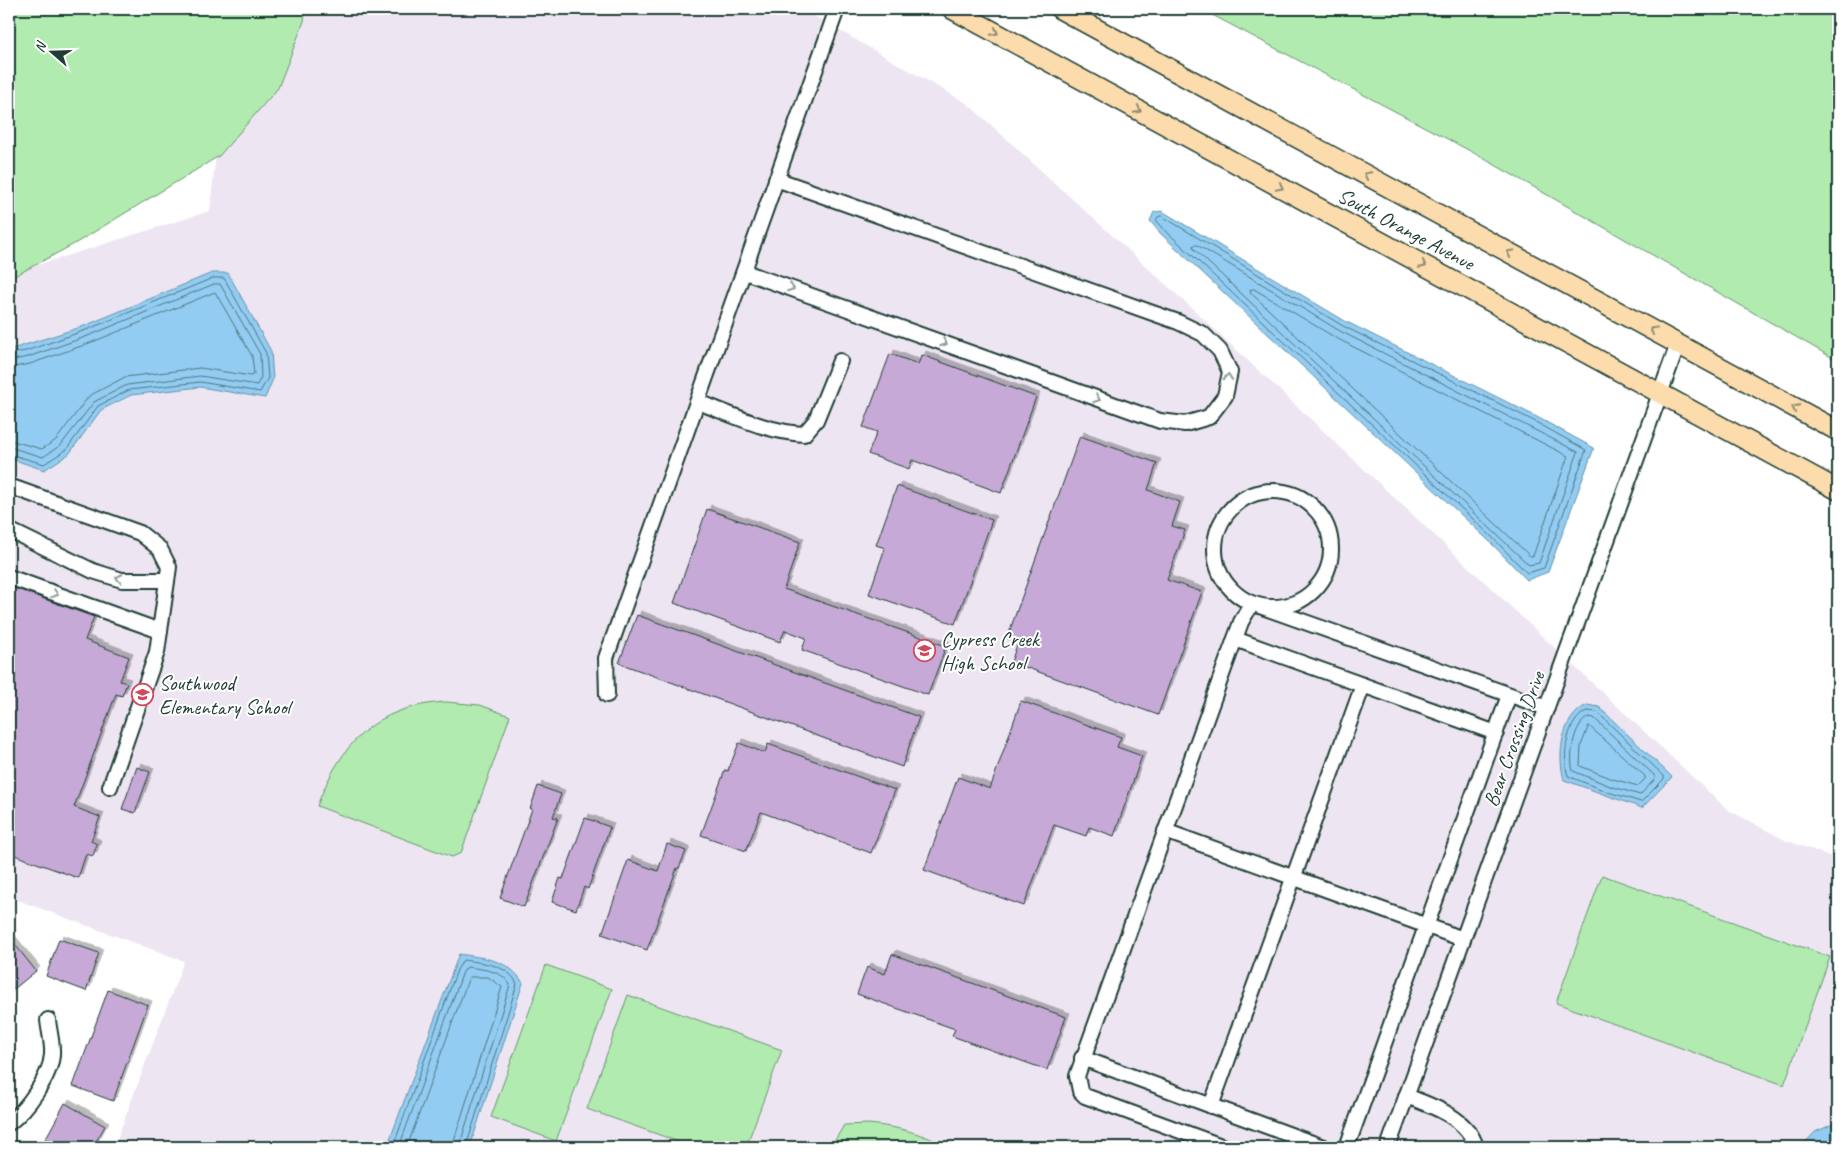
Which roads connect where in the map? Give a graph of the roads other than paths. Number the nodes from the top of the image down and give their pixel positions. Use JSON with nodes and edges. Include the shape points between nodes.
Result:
{"nodes":[{"id":1,"x":837,"y":9,"type":"edge"},
{"id":2,"x":952,"y":9,"type":"edge"},
{"id":3,"x":1060,"y":9,"type":"edge"},
{"id":4,"x":776,"y":178,"type":"junction"},
{"id":5,"x":745,"y":272,"type":"junction"},
{"id":6,"x":1678,"y":344,"type":"junction"},
{"id":7,"x":840,"y":361,"type":"dead end"},
{"id":8,"x":1660,"y":393,"type":"junction"},
{"id":9,"x":698,"y":402,"type":"junction"},
{"id":10,"x":1838,"y":431,"type":"edge"},
{"id":11,"x":9,"y":486,"type":"edge"},
{"id":12,"x":1838,"y":490,"type":"edge"},
{"id":13,"x":9,"y":530,"type":"edge"},
{"id":14,"x":9,"y":577,"type":"edge"},
{"id":15,"x":167,"y":580,"type":"junction"},
{"id":16,"x":1254,"y":604,"type":"junction"},
{"id":17,"x":160,"y":632,"type":"junction"},
{"id":18,"x":1235,"y":639,"type":"junction"},
{"id":19,"x":1363,"y":686,"type":"junction"},
{"id":20,"x":607,"y":695,"type":"dead end"},
{"id":21,"x":1509,"y":695,"type":"junction"},
{"id":22,"x":1547,"y":708,"type":"junction"},
{"id":23,"x":1496,"y":733,"type":"junction"},
{"id":24,"x":110,"y":787,"type":"dead end"},
{"id":25,"x":1165,"y":831,"type":"junction"},
{"id":26,"x":1293,"y":877,"type":"junction"},
{"id":27,"x":1426,"y":925,"type":"junction"},
{"id":28,"x":1463,"y":939,"type":"junction"},
{"id":29,"x":48,"y":1020,"type":"dead end"},
{"id":30,"x":1082,"y":1058,"type":"junction"},
{"id":31,"x":1406,"y":1096,"type":"junction"},
{"id":32,"x":1212,"y":1106,"type":"junction"},
{"id":33,"x":9,"y":1123,"type":"edge"},
{"id":34,"x":1224,"y":1147,"type":"edge"},
{"id":35,"x":1323,"y":1147,"type":"edge"},
{"id":36,"x":1347,"y":1147,"type":"edge"},
{"id":37,"x":1388,"y":1147,"type":"edge"},
{"id":38,"x":1476,"y":1147,"type":"edge"}],
"edges":[{"from":1,"to":4,"type":"street"},
{"from":2,"to":8,"type":"main road","name":"South Orange Avenue","one_way":true},
{"from":6,"to":3,"type":"main road","name":"South Orange Avenue","one_way":true},
{"from":4,"to":5,"type":"street"},
{"from":5,"to":4,"type":"street","one_way":true,"via":[[1160,421],[1185,424],[1209,417],[1225,396],[1230,372],[1220,351],[1203,334],[1178,322]]},
{"from":5,"to":9,"type":"street"},
{"from":6,"to":8,"type":"street","name":"Bear Crossing Drive"},
{"from":10,"to":6,"type":"main road","name":"South Orange Avenue","one_way":true},
{"from":7,"to":9,"type":"street","via":[[816,420],[804,434],[764,428]]},
{"from":8,"to":12,"type":"main road","name":"South Orange Avenue"},
{"from":8,"to":22,"type":"street","name":"Bear Crossing Drive"},
{"from":9,"to":20,"type":"street","via":[[606,658]]},
{"from":11,"to":15,"type":"street","via":[[140,533],[160,549],[169,567]]},
{"from":15,"to":13,"type":"street","one_way":true,"via":[[122,580],[93,571]]},
{"from":14,"to":17,"type":"street","one_way":true},
{"from":15,"to":17,"type":"street"},
{"from":16,"to":16,"type":"street","via":[[1271,607],[1303,599],[1318,586],[1328,569],[1331,550],[1328,530],[1320,513],[1305,499],[1287,492],[1267,490],[1248,496],[1232,507],[1216,536],[1219,570],[1239,596]]},
{"from":16,"to":18,"type":"street","via":[[1245,614]]},
{"from":16,"to":21,"type":"street"},
{"from":17,"to":24,"type":"street","via":[[157,652]]},
{"from":18,"to":19,"type":"street"},
{"from":18,"to":25,"type":"street"},
{"from":19,"to":23,"type":"street"},
{"from":19,"to":26,"type":"street"},
{"from":21,"to":22,"type":"street"},
{"from":21,"to":23,"type":"street"},
{"from":22,"to":28,"type":"street","name":"Bear Crossing Drive"},
{"from":23,"to":27,"type":"street"},
{"from":25,"to":26,"type":"street"},
{"from":25,"to":30,"type":"street"},
{"from":26,"to":27,"type":"street"},
{"from":26,"to":32,"type":"street"},
{"from":27,"to":28,"type":"street"},
{"from":27,"to":36,"type":"street"},
{"from":28,"to":31,"type":"street","name":"Bear Crossing Drive"},
{"from":29,"to":33,"type":"street","via":[[52,1056],[41,1085],[23,1112]]},
{"from":30,"to":32,"type":"street"},
{"from":30,"to":34,"type":"street","via":[[1077,1084],[1085,1096]]},
{"from":31,"to":37,"type":"street","name":"Bear Crossing Drive"},
{"from":31,"to":38,"type":"street","via":[[1456,1119],[1470,1131]]},
{"from":32,"to":35,"type":"street"}]}
